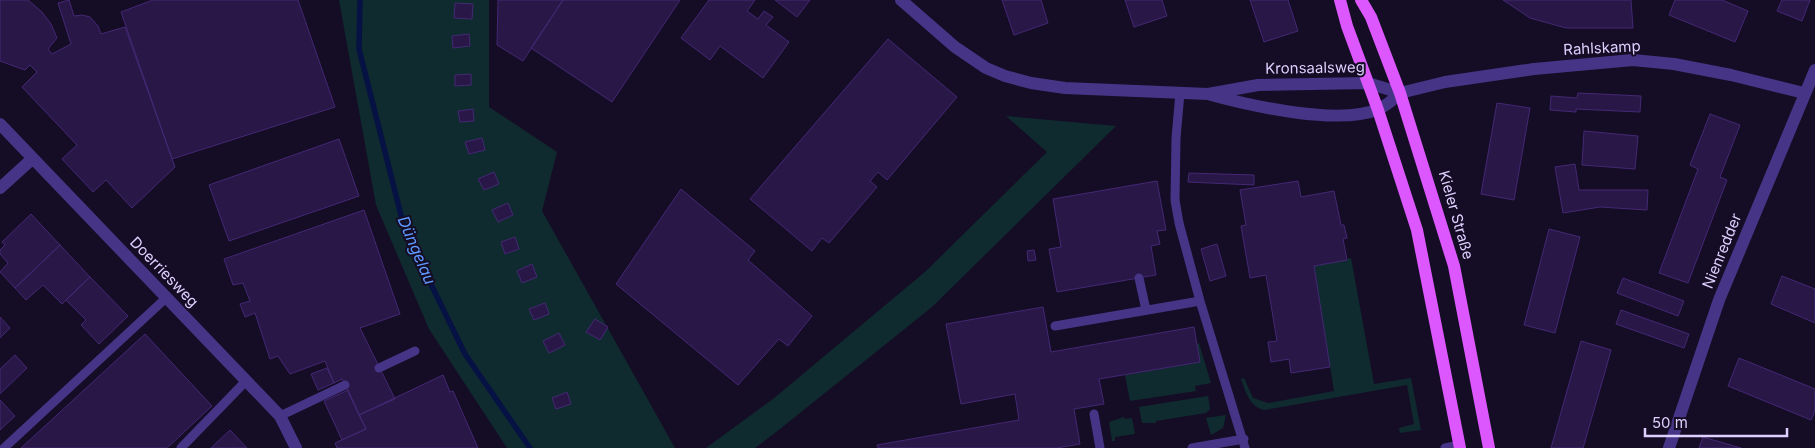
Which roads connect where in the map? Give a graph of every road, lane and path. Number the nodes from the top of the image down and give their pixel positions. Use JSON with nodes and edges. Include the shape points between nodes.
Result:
{"nodes":[{"id":1,"x":901,"y":0,"type":"edge"},
{"id":2,"x":1340,"y":0,"type":"edge"},
{"id":3,"x":1361,"y":0,"type":"edge"},
{"id":4,"x":1815,"y":70,"type":"edge"},
{"id":5,"x":1368,"y":83,"type":"junction"},
{"id":6,"x":1180,"y":93,"type":"junction"},
{"id":7,"x":1400,"y":93,"type":"junction"},
{"id":8,"x":1804,"y":93,"type":"junction"},
{"id":9,"x":1208,"y":94,"type":"junction"},
{"id":10,"x":1378,"y":110,"type":"junction"},
{"id":11,"x":0,"y":124,"type":"edge"},
{"id":12,"x":32,"y":159,"type":"junction"},
{"id":13,"x":0,"y":188,"type":"edge"},
{"id":14,"x":1140,"y":278,"type":"dead end"},
{"id":15,"x":166,"y":298,"type":"junction"},
{"id":16,"x":1200,"y":300,"type":"junction"},
{"id":17,"x":1146,"y":310,"type":"junction"},
{"id":18,"x":1055,"y":326,"type":"dead end"},
{"id":19,"x":415,"y":351,"type":"dead end"},
{"id":20,"x":379,"y":368,"type":"dead end"},
{"id":21,"x":246,"y":381,"type":"junction"},
{"id":22,"x":345,"y":385,"type":"dead end"},
{"id":23,"x":1094,"y":414,"type":"dead end"},
{"id":24,"x":280,"y":416,"type":"junction"},
{"id":25,"x":1245,"y":444,"type":"edge"},
{"id":26,"x":1460,"y":447,"type":"edge"},
{"id":27,"x":4,"y":448,"type":"edge"},
{"id":28,"x":181,"y":448,"type":"edge"},
{"id":29,"x":296,"y":448,"type":"edge"},
{"id":30,"x":1100,"y":448,"type":"edge"},
{"id":31,"x":1192,"y":448,"type":"edge"},
{"id":32,"x":1445,"y":448,"type":"edge"},
{"id":33,"x":1489,"y":448,"type":"edge"},
{"id":34,"x":1669,"y":448,"type":"edge"}],
"edges":[{"from":1,"to":6,"type":"street","name":"Kronsaalsweg","via":[[955,47],[986,68],[1005,76],[1065,88]]},
{"from":2,"to":5,"type":"main road"},
{"from":3,"to":7,"type":"main road","name":"Kieler Straße","via":[[1371,17]]},
{"from":4,"to":8,"type":"street","name":"Nienredder"},
{"from":5,"to":7,"type":"street","name":"Kronsaalsweg"},
{"from":5,"to":9,"type":"street","name":"Kronsaalsweg","via":[[1258,84]]},
{"from":5,"to":10,"type":"main road"},
{"from":6,"to":9,"type":"street","name":"Kronsaalsweg"},
{"from":6,"to":16,"type":"lane","via":[[1175,200]]},
{"from":7,"to":8,"type":"street","name":"Rahlskamp","via":[[1445,82],[1534,69],[1633,60],[1674,64]]},
{"from":7,"to":10,"type":"street","name":"Kronsaalsweg"},
{"from":7,"to":33,"type":"main road","name":"Kieler Straße","via":[[1454,266]]},
{"from":8,"to":34,"type":"street","name":"Nienredder","via":[[1707,332]]},
{"from":9,"to":10,"type":"street","name":"Kronsaalsweg","via":[[1254,107],[1326,115]]},
{"from":10,"to":26,"type":"main road","via":[[1417,230]]},
{"from":11,"to":12,"type":"street","name":"Doerriesweg"},
{"from":12,"to":13,"type":"street"},
{"from":12,"to":15,"type":"street","name":"Doerriesweg"},
{"from":14,"to":17,"type":"lane"},
{"from":15,"to":21,"type":"street","name":"Doerriesweg"},
{"from":15,"to":27,"type":"lane"},
{"from":16,"to":17,"type":"lane"},
{"from":16,"to":25,"type":"lane"},
{"from":17,"to":18,"type":"lane"},
{"from":19,"to":20,"type":"lane"},
{"from":21,"to":24,"type":"street","name":"Doerriesweg"},
{"from":21,"to":28,"type":"lane"},
{"from":22,"to":24,"type":"lane"},
{"from":23,"to":30,"type":"lane"},
{"from":24,"to":29,"type":"street","name":"Doerriesweg"},
{"from":25,"to":31,"type":"lane"},
{"from":26,"to":32,"type":"lane"}]}
